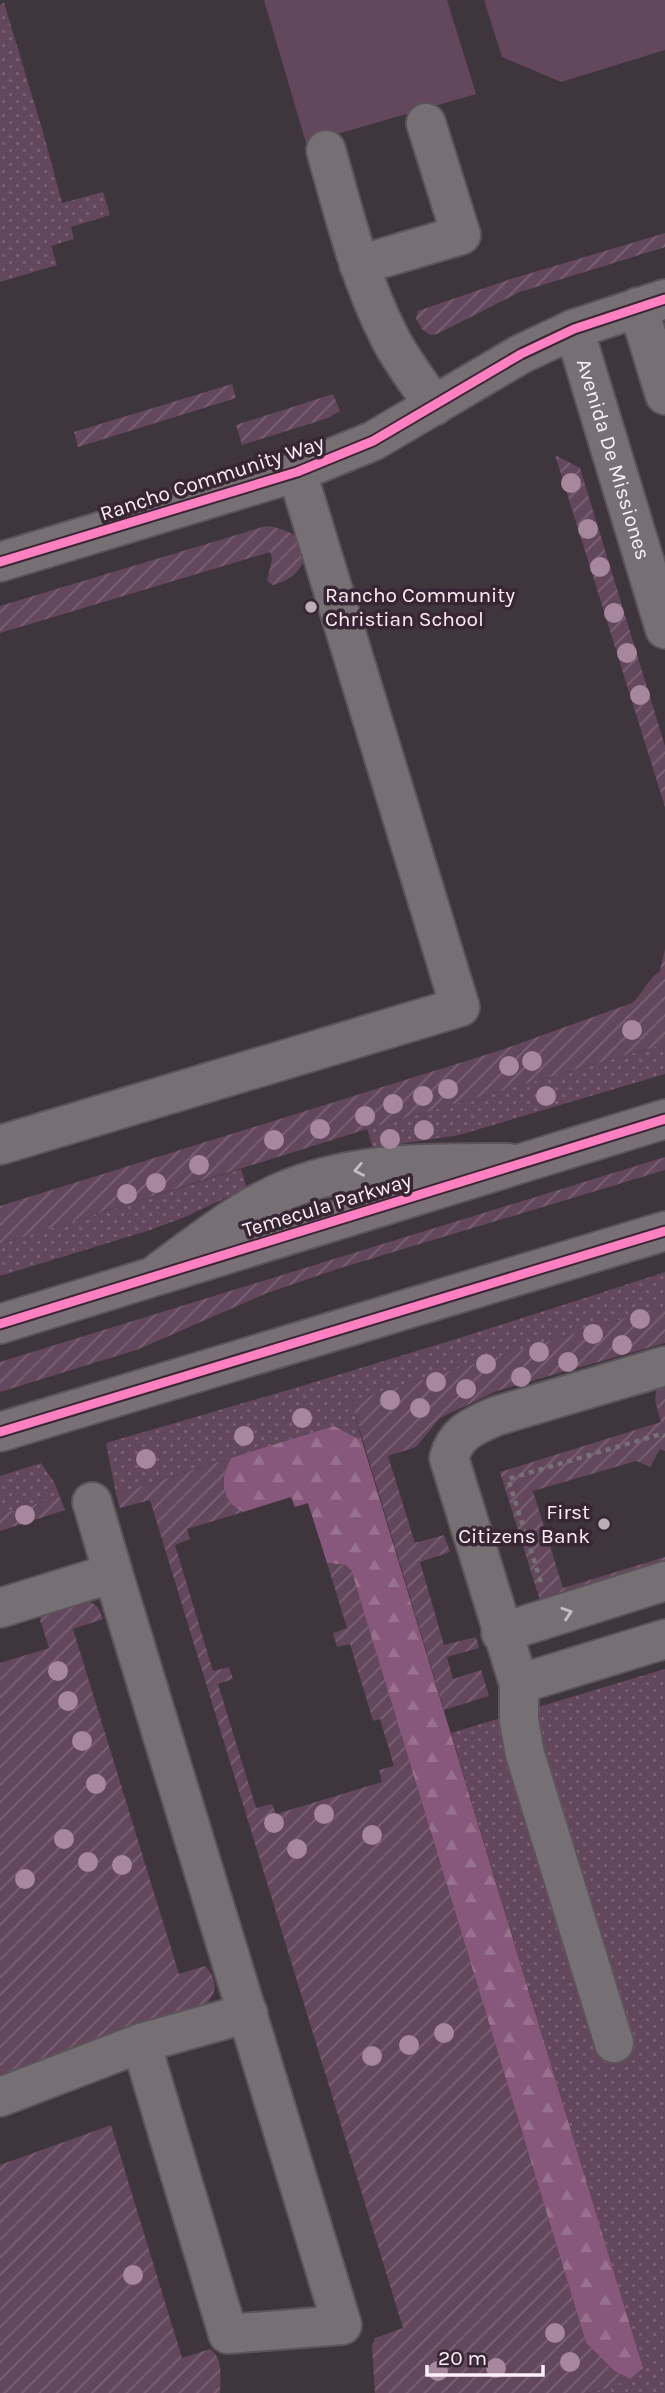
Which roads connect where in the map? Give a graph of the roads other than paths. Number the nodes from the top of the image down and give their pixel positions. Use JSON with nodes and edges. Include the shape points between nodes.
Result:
{"nodes":[{"id":1,"x":426,"y":124,"type":"dead end"},
{"id":2,"x":326,"y":150,"type":"dead end"},
{"id":3,"x":359,"y":265,"type":"junction"},
{"id":4,"x":652,"y":303,"type":"edge"},
{"id":5,"x":574,"y":329,"type":"junction"},
{"id":6,"x":665,"y":395,"type":"edge"},
{"id":7,"x":434,"y":406,"type":"junction"},
{"id":8,"x":298,"y":472,"type":"junction"},
{"id":9,"x":0,"y":562,"type":"edge"},
{"id":10,"x":665,"y":629,"type":"edge"},
{"id":11,"x":665,"y":1119,"type":"edge"},
{"id":12,"x":0,"y":1145,"type":"edge"},
{"id":13,"x":665,"y":1231,"type":"edge"},
{"id":14,"x":0,"y":1324,"type":"edge"},
{"id":15,"x":665,"y":1366,"type":"edge"},
{"id":16,"x":0,"y":1432,"type":"edge"},
{"id":17,"x":92,"y":1502,"type":"dead end"},
{"id":18,"x":113,"y":1573,"type":"junction"},
{"id":19,"x":665,"y":1581,"type":"edge"},
{"id":20,"x":0,"y":1608,"type":"edge"},
{"id":21,"x":501,"y":1633,"type":"junction"},
{"id":22,"x":665,"y":1639,"type":"edge"},
{"id":23,"x":519,"y":1684,"type":"junction"},
{"id":24,"x":248,"y":2013,"type":"junction"},
{"id":25,"x":141,"y":2043,"type":"junction"},
{"id":26,"x":614,"y":2043,"type":"dead end"},
{"id":27,"x":0,"y":2097,"type":"edge"}],
"edges":[{"from":1,"to":3,"type":"street","via":[[460,235]]},
{"from":2,"to":3,"type":"street"},
{"from":3,"to":7,"type":"street","via":[[391,339]]},
{"from":4,"to":5,"type":"street","name":"Rancho Community Way"},
{"from":4,"to":6,"type":"street"},
{"from":5,"to":7,"type":"street","name":"Rancho Community Way","via":[[521,354]]},
{"from":5,"to":10,"type":"street","name":"Avenida De Missiones"},
{"from":7,"to":8,"type":"street","name":"Rancho Community Way","via":[[373,441]]},
{"from":8,"to":9,"type":"street","name":"Rancho Community Way"},
{"from":8,"to":12,"type":"street","via":[[460,1007]]},
{"from":11,"to":14,"type":"main road","name":"Temecula Parkway","one_way":true},
{"from":13,"to":16,"type":"main road"},
{"from":15,"to":21,"type":"street","via":[[496,1416],[453,1443],[449,1458]]},
{"from":17,"to":18,"type":"street"},
{"from":18,"to":20,"type":"street"},
{"from":18,"to":24,"type":"street"},
{"from":21,"to":19,"type":"street","one_way":true},
{"from":21,"to":23,"type":"street"},
{"from":22,"to":23,"type":"street"},
{"from":23,"to":26,"type":"street","via":[[524,1754]]},
{"from":24,"to":25,"type":"street"},
{"from":24,"to":25,"type":"street","via":[[342,2325],[228,2334]]},
{"from":25,"to":27,"type":"street"}]}
